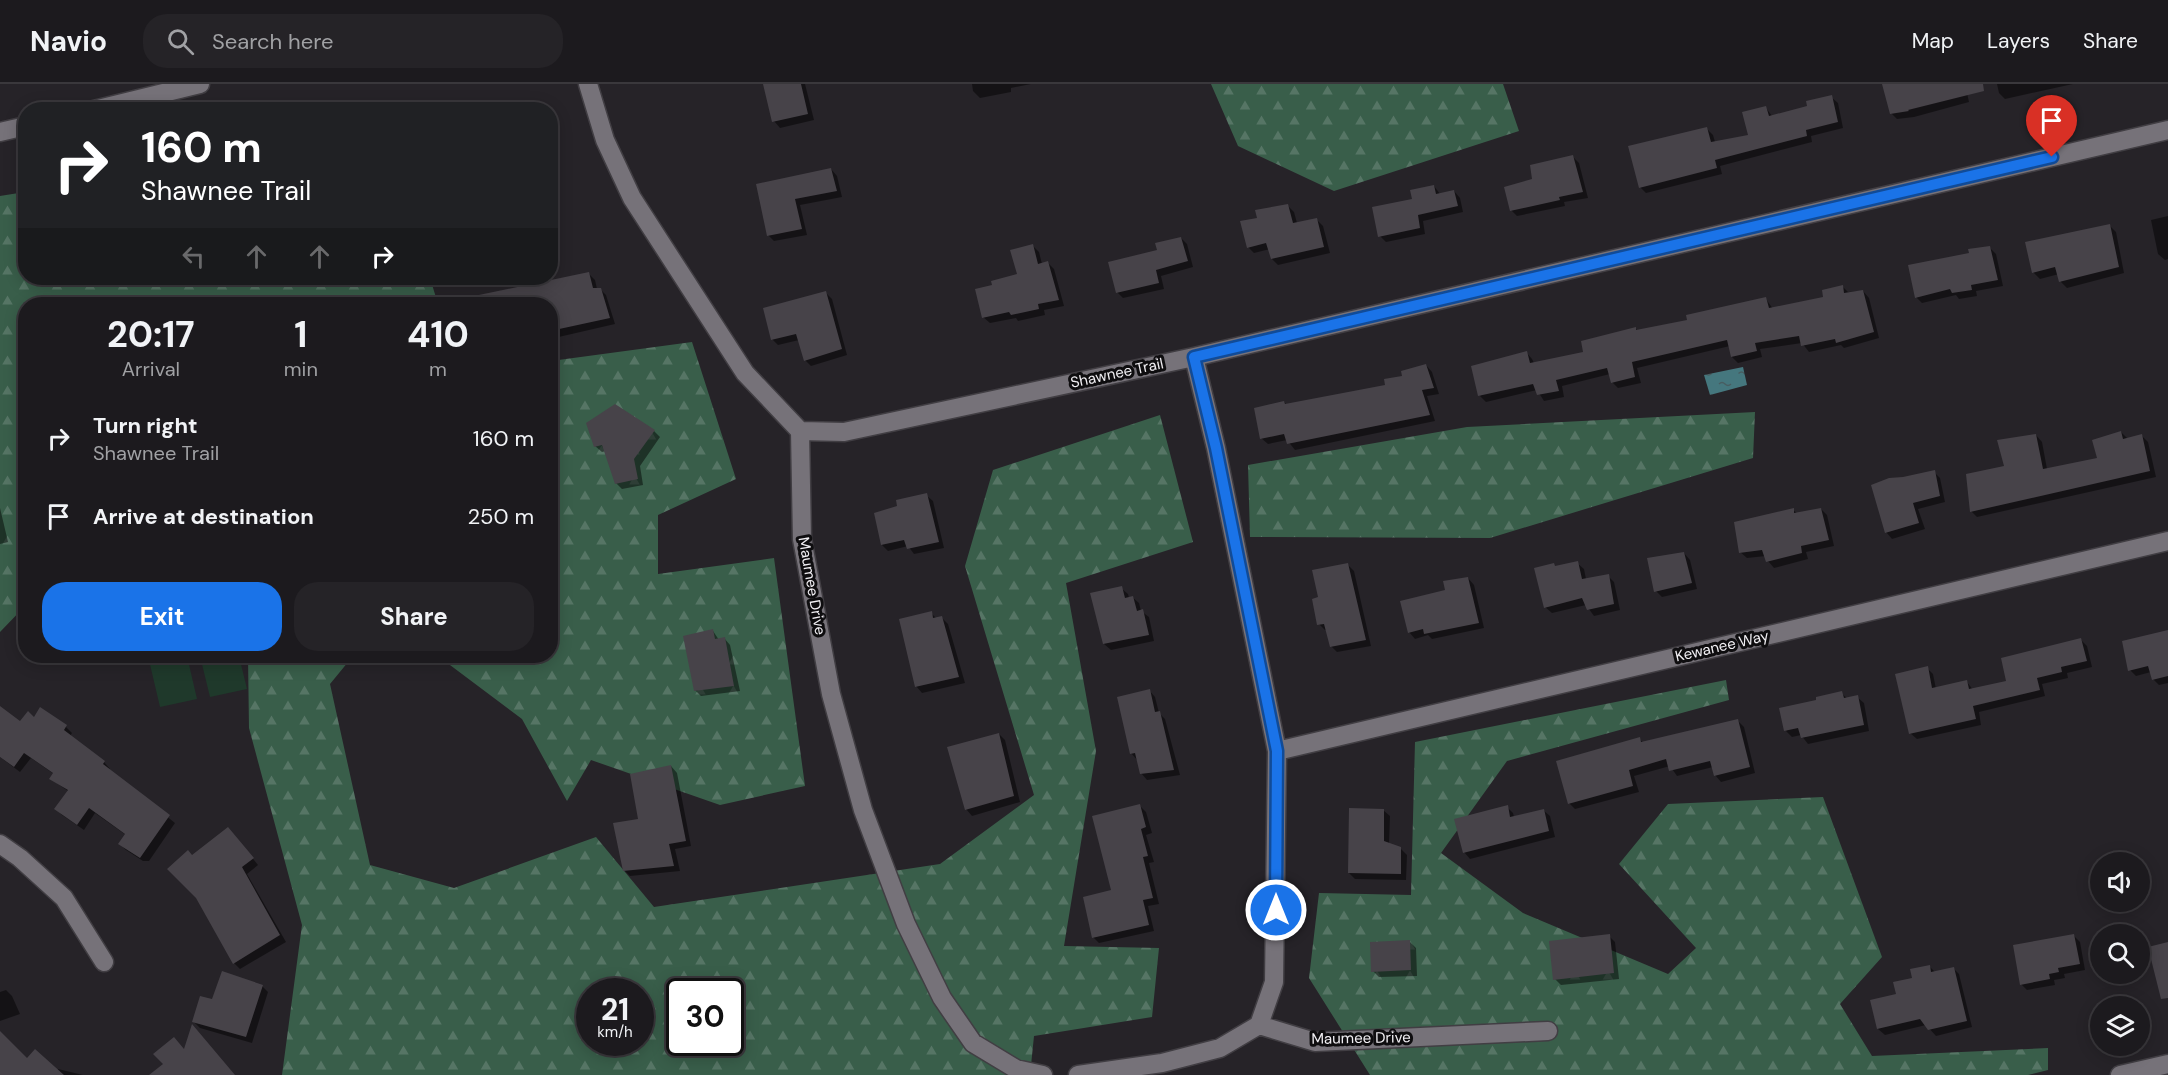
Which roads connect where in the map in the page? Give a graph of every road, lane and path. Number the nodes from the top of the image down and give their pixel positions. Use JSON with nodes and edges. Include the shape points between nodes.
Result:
{"nodes":[{"id":1,"x":200,"y":84,"type":"edge"},
{"id":2,"x":588,"y":84,"type":"edge"},
{"id":3,"x":127,"y":102,"type":"edge"},
{"id":4,"x":18,"y":128,"type":"edge"},
{"id":5,"x":2168,"y":130,"type":"edge"},
{"id":6,"x":0,"y":132,"type":"edge"},
{"id":7,"x":1194,"y":357,"type":"junction"},
{"id":8,"x":800,"y":431,"type":"junction"},
{"id":9,"x":2168,"y":541,"type":"edge"},
{"id":10,"x":1277,"y":751,"type":"junction"},
{"id":11,"x":0,"y":844,"type":"edge"},
{"id":12,"x":104,"y":962,"type":"dead end"},
{"id":13,"x":1259,"y":1025,"type":"junction"},
{"id":14,"x":1548,"y":1031,"type":"dead end"},
{"id":15,"x":2168,"y":1064,"type":"edge"},
{"id":16,"x":1043,"y":1075,"type":"edge"},
{"id":17,"x":1078,"y":1075,"type":"edge"},
{"id":18,"x":2120,"y":1075,"type":"edge"}],
"edges":[{"from":1,"to":3,"type":"street"},
{"from":2,"to":8,"type":"street","via":[[605,140],[632,198],[745,373]]},
{"from":4,"to":6,"type":"street"},
{"from":5,"to":7,"type":"street","name":"Shawnee Trail"},
{"from":7,"to":8,"type":"street","name":"Shawnee Trail","via":[[844,432]]},
{"from":7,"to":10,"type":"street"},
{"from":8,"to":16,"type":"street","name":"Maumee Drive","via":[[802,539],[831,694],[863,810],[906,924],[942,998],[973,1043],[1016,1069]]},
{"from":9,"to":10,"type":"street","name":"Kewanee Way"},
{"from":10,"to":13,"type":"street","via":[[1274,982]]},
{"from":11,"to":12,"type":"street","via":[[64,898]]},
{"from":13,"to":14,"type":"street","name":"Maumee Drive","via":[[1315,1041]]},
{"from":13,"to":17,"type":"street","via":[[1220,1048],[1162,1063]]},
{"from":15,"to":18,"type":"street"}]}
